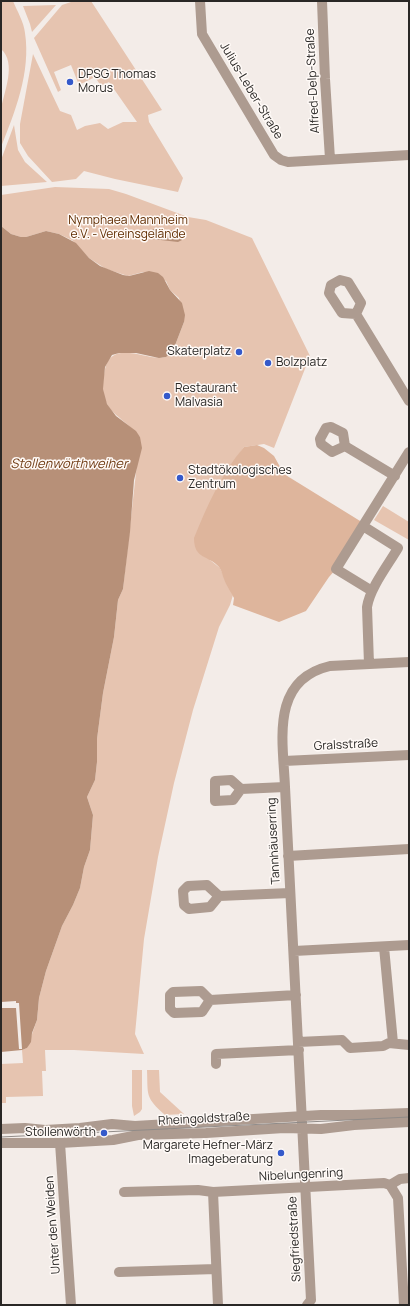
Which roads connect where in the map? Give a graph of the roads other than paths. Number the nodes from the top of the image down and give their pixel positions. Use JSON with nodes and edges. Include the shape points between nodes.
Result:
{"nodes":[{"id":1,"x":200,"y":1,"type":"edge"},
{"id":2,"x":322,"y":1,"type":"edge"},
{"id":3,"x":409,"y":155,"type":"edge"},
{"id":4,"x":330,"y":159,"type":"junction"},
{"id":5,"x":356,"y":314,"type":"dead end"},
{"id":6,"x":409,"y":401,"type":"edge"},
{"id":7,"x":345,"y":446,"type":"dead end"},
{"id":8,"x":409,"y":452,"type":"edge"},
{"id":9,"x":395,"y":476,"type":"junction"},
{"id":10,"x":363,"y":526,"type":"junction"},
{"id":11,"x":372,"y":591,"type":"junction"},
{"id":12,"x":409,"y":662,"type":"edge"},
{"id":13,"x":369,"y":664,"type":"junction"},
{"id":14,"x":409,"y":755,"type":"edge"},
{"id":15,"x":284,"y":762,"type":"junction"},
{"id":16,"x":285,"y":787,"type":"junction"},
{"id":17,"x":241,"y":789,"type":"dead end"},
{"id":18,"x":409,"y":849,"type":"edge"},
{"id":19,"x":288,"y":856,"type":"junction"},
{"id":20,"x":290,"y":893,"type":"junction"},
{"id":21,"x":219,"y":896,"type":"dead end"},
{"id":22,"x":409,"y":945,"type":"edge"},
{"id":23,"x":384,"y":947,"type":"junction"},
{"id":24,"x":294,"y":951,"type":"junction"},
{"id":25,"x":296,"y":995,"type":"junction"},
{"id":26,"x":210,"y":1000,"type":"dead end"},
{"id":27,"x":393,"y":1044,"type":"junction"},
{"id":28,"x":409,"y":1044,"type":"edge"},
{"id":29,"x":299,"y":1046,"type":"junction"},
{"id":30,"x":216,"y":1064,"type":"dead end"},
{"id":31,"x":409,"y":1113,"type":"edge"},
{"id":32,"x":302,"y":1117,"type":"junction"},
{"id":33,"x":409,"y":1122,"type":"edge"},
{"id":34,"x":1,"y":1129,"type":"edge"},
{"id":35,"x":303,"y":1129,"type":"junction"},
{"id":36,"x":60,"y":1143,"type":"junction"},
{"id":37,"x":1,"y":1144,"type":"edge"},
{"id":38,"x":409,"y":1178,"type":"edge"},
{"id":39,"x":390,"y":1185,"type":"junction"},
{"id":40,"x":306,"y":1188,"type":"junction"},
{"id":41,"x":124,"y":1192,"type":"dead end"},
{"id":42,"x":213,"y":1192,"type":"junction"},
{"id":43,"x":405,"y":1259,"type":"edge"},
{"id":44,"x":216,"y":1269,"type":"junction"},
{"id":45,"x":119,"y":1272,"type":"dead end"},
{"id":46,"x":312,"y":1303,"type":"edge"},
{"id":47,"x":71,"y":1305,"type":"edge"},
{"id":48,"x":218,"y":1305,"type":"edge"},
{"id":49,"x":404,"y":1305,"type":"edge"}],
"edges":[{"from":1,"to":4,"type":"street","name":"Julius-Leber-Straße","via":[[202,34],[274,155],[288,162]]},
{"from":2,"to":4,"type":"street","name":"Alfred-Delp-Straße"},
{"from":3,"to":4,"type":"street","name":"Julius-Leber-Straße"},
{"from":5,"to":6,"type":"street"},
{"from":7,"to":9,"type":"street"},
{"from":8,"to":9,"type":"street"},
{"from":9,"to":10,"type":"street"},
{"from":10,"to":11,"type":"street","via":[[398,548]]},
{"from":10,"to":11,"type":"street","via":[[336,569]]},
{"from":11,"to":13,"type":"street","via":[[366,607]]},
{"from":12,"to":13,"type":"street","name":"Tannhäuserring"},
{"from":13,"to":15,"type":"street","name":"Tannhäuserring","via":[[321,668],[306,676],[292,690],[284,712]]},
{"from":14,"to":15,"type":"street","name":"Gralsstraße"},
{"from":15,"to":16,"type":"street","name":"Tannhäuserring"},
{"from":16,"to":17,"type":"street","name":"Tannhäuserring"},
{"from":16,"to":19,"type":"street","name":"Tannhäuserring"},
{"from":18,"to":19,"type":"street"},
{"from":19,"to":20,"type":"street","name":"Tannhäuserring"},
{"from":20,"to":21,"type":"street","name":"Tannhäuserring"},
{"from":20,"to":24,"type":"street","name":"Tannhäuserring"},
{"from":22,"to":23,"type":"street"},
{"from":23,"to":24,"type":"street"},
{"from":23,"to":27,"type":"street"},
{"from":24,"to":25,"type":"street","name":"Tannhäuserring"},
{"from":25,"to":26,"type":"street"},
{"from":25,"to":29,"type":"street","name":"Tannhäuserring"},
{"from":27,"to":28,"type":"street"},
{"from":27,"to":29,"type":"street","via":[[350,1048],[342,1040]]},
{"from":29,"to":30,"type":"street","via":[[216,1054]]},
{"from":29,"to":32,"type":"street","name":"Tannhäuserring"},
{"from":31,"to":32,"type":"street","name":"Rheingoldstraße"},
{"from":32,"to":34,"type":"street","name":"Rheingoldstraße","via":[[135,1126],[106,1124],[45,1130]]},
{"from":32,"to":35,"type":"street","name":"Tannhäuserring"},
{"from":33,"to":35,"type":"street","name":"Rheingoldstraße"},
{"from":35,"to":36,"type":"street","name":"Rheingoldstraße","via":[[138,1135],[113,1140]]},
{"from":35,"to":40,"type":"street","name":"Siegfriedstraße"},
{"from":36,"to":37,"type":"street","name":"Rheingoldstraße"},
{"from":36,"to":47,"type":"street","name":"Unter den Weiden"},
{"from":38,"to":39,"type":"street","name":"Nibelungenring","via":[[400,1179]]},
{"from":39,"to":40,"type":"street","name":"Nibelungenring","via":[[384,1183]]},
{"from":39,"to":43,"type":"street","via":[[398,1198]]},
{"from":40,"to":42,"type":"street","name":"Nibelungenring"},
{"from":40,"to":46,"type":"street","name":"Siegfriedstraße"},
{"from":41,"to":42,"type":"street","name":"Nibelungenring"},
{"from":42,"to":44,"type":"street"},
{"from":43,"to":49,"type":"street"},
{"from":44,"to":45,"type":"street"},
{"from":44,"to":48,"type":"street"}]}
